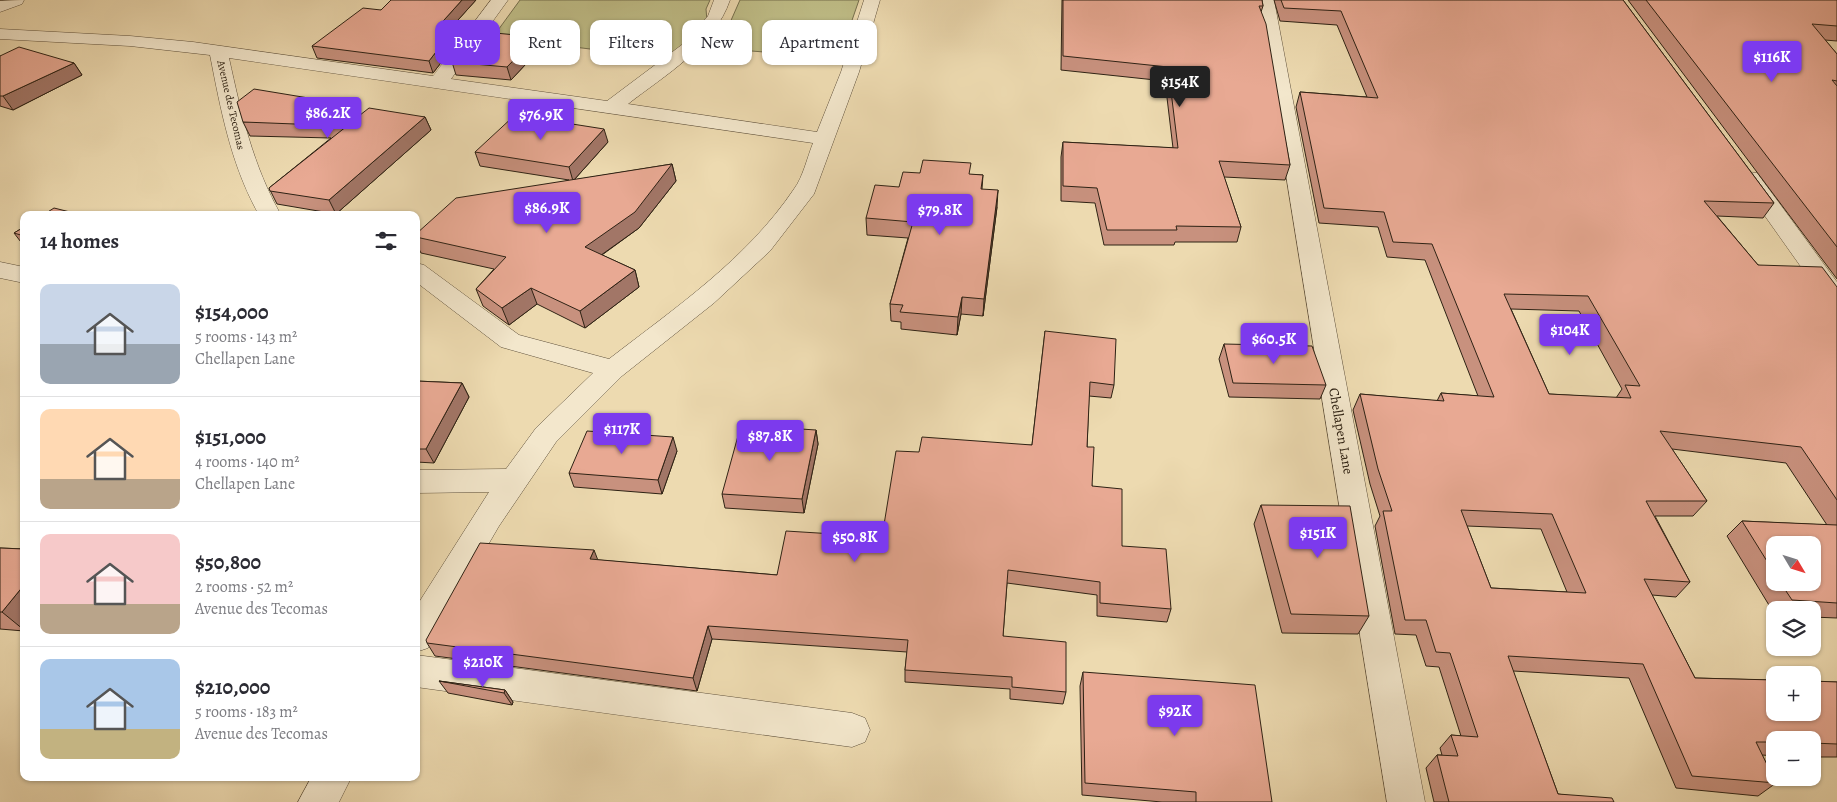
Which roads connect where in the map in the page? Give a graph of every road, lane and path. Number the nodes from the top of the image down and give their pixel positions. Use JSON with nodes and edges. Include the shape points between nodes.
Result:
{"nodes":[{"id":1,"x":16,"y":0,"type":"edge"},
{"id":2,"x":500,"y":0,"type":"edge"},
{"id":3,"x":722,"y":0,"type":"edge"},
{"id":4,"x":872,"y":0,"type":"edge"},
{"id":5,"x":1266,"y":0,"type":"edge"},
{"id":6,"x":0,"y":7,"type":"edge"},
{"id":7,"x":0,"y":34,"type":"edge"},
{"id":8,"x":218,"y":50,"type":"junction"},
{"id":9,"x":438,"y":83,"type":"junction"},
{"id":10,"x":612,"y":107,"type":"junction"},
{"id":11,"x":825,"y":139,"type":"junction"},
{"id":12,"x":1739,"y":165,"type":"edge"},
{"id":13,"x":268,"y":211,"type":"edge"},
{"id":14,"x":0,"y":270,"type":"edge"},
{"id":15,"x":420,"y":273,"type":"edge"},
{"id":16,"x":20,"y":275,"type":"edge"},
{"id":17,"x":1837,"y":299,"type":"edge"},
{"id":18,"x":613,"y":368,"type":"junction"},
{"id":19,"x":514,"y":480,"type":"junction"},
{"id":20,"x":420,"y":482,"type":"edge"},
{"id":21,"x":420,"y":630,"type":"edge"},
{"id":22,"x":420,"y":672,"type":"edge"},
{"id":23,"x":852,"y":730,"type":"dead end"},
{"id":24,"x":330,"y":781,"type":"edge"},
{"id":25,"x":317,"y":802,"type":"edge"},
{"id":26,"x":1406,"y":802,"type":"edge"}],
"edges":[{"from":1,"to":6,"type":"street"},
{"from":2,"to":9,"type":"street"},
{"from":3,"to":10,"type":"street","via":[[716,17],[689,48]]},
{"from":4,"to":11,"type":"street"},
{"from":5,"to":26,"type":"street","name":"Chellapen Lane"},
{"from":7,"to":8,"type":"street","via":[[130,40]]},
{"from":8,"to":9,"type":"street"},
{"from":8,"to":13,"type":"street","name":"Avenue des Tecomas","via":[[237,141]]},
{"from":9,"to":10,"type":"street"},
{"from":10,"to":11,"type":"street"},
{"from":11,"to":18,"type":"street","via":[[806,189],[762,246],[705,297]]},
{"from":12,"to":17,"type":"street"},
{"from":14,"to":16,"type":"street"},
{"from":15,"to":18,"type":"street","via":[[510,340]]},
{"from":18,"to":19,"type":"street","via":[[546,435]]},
{"from":19,"to":20,"type":"street"},
{"from":19,"to":21,"type":"street"},
{"from":22,"to":23,"type":"street"},
{"from":24,"to":25,"type":"street"}]}
